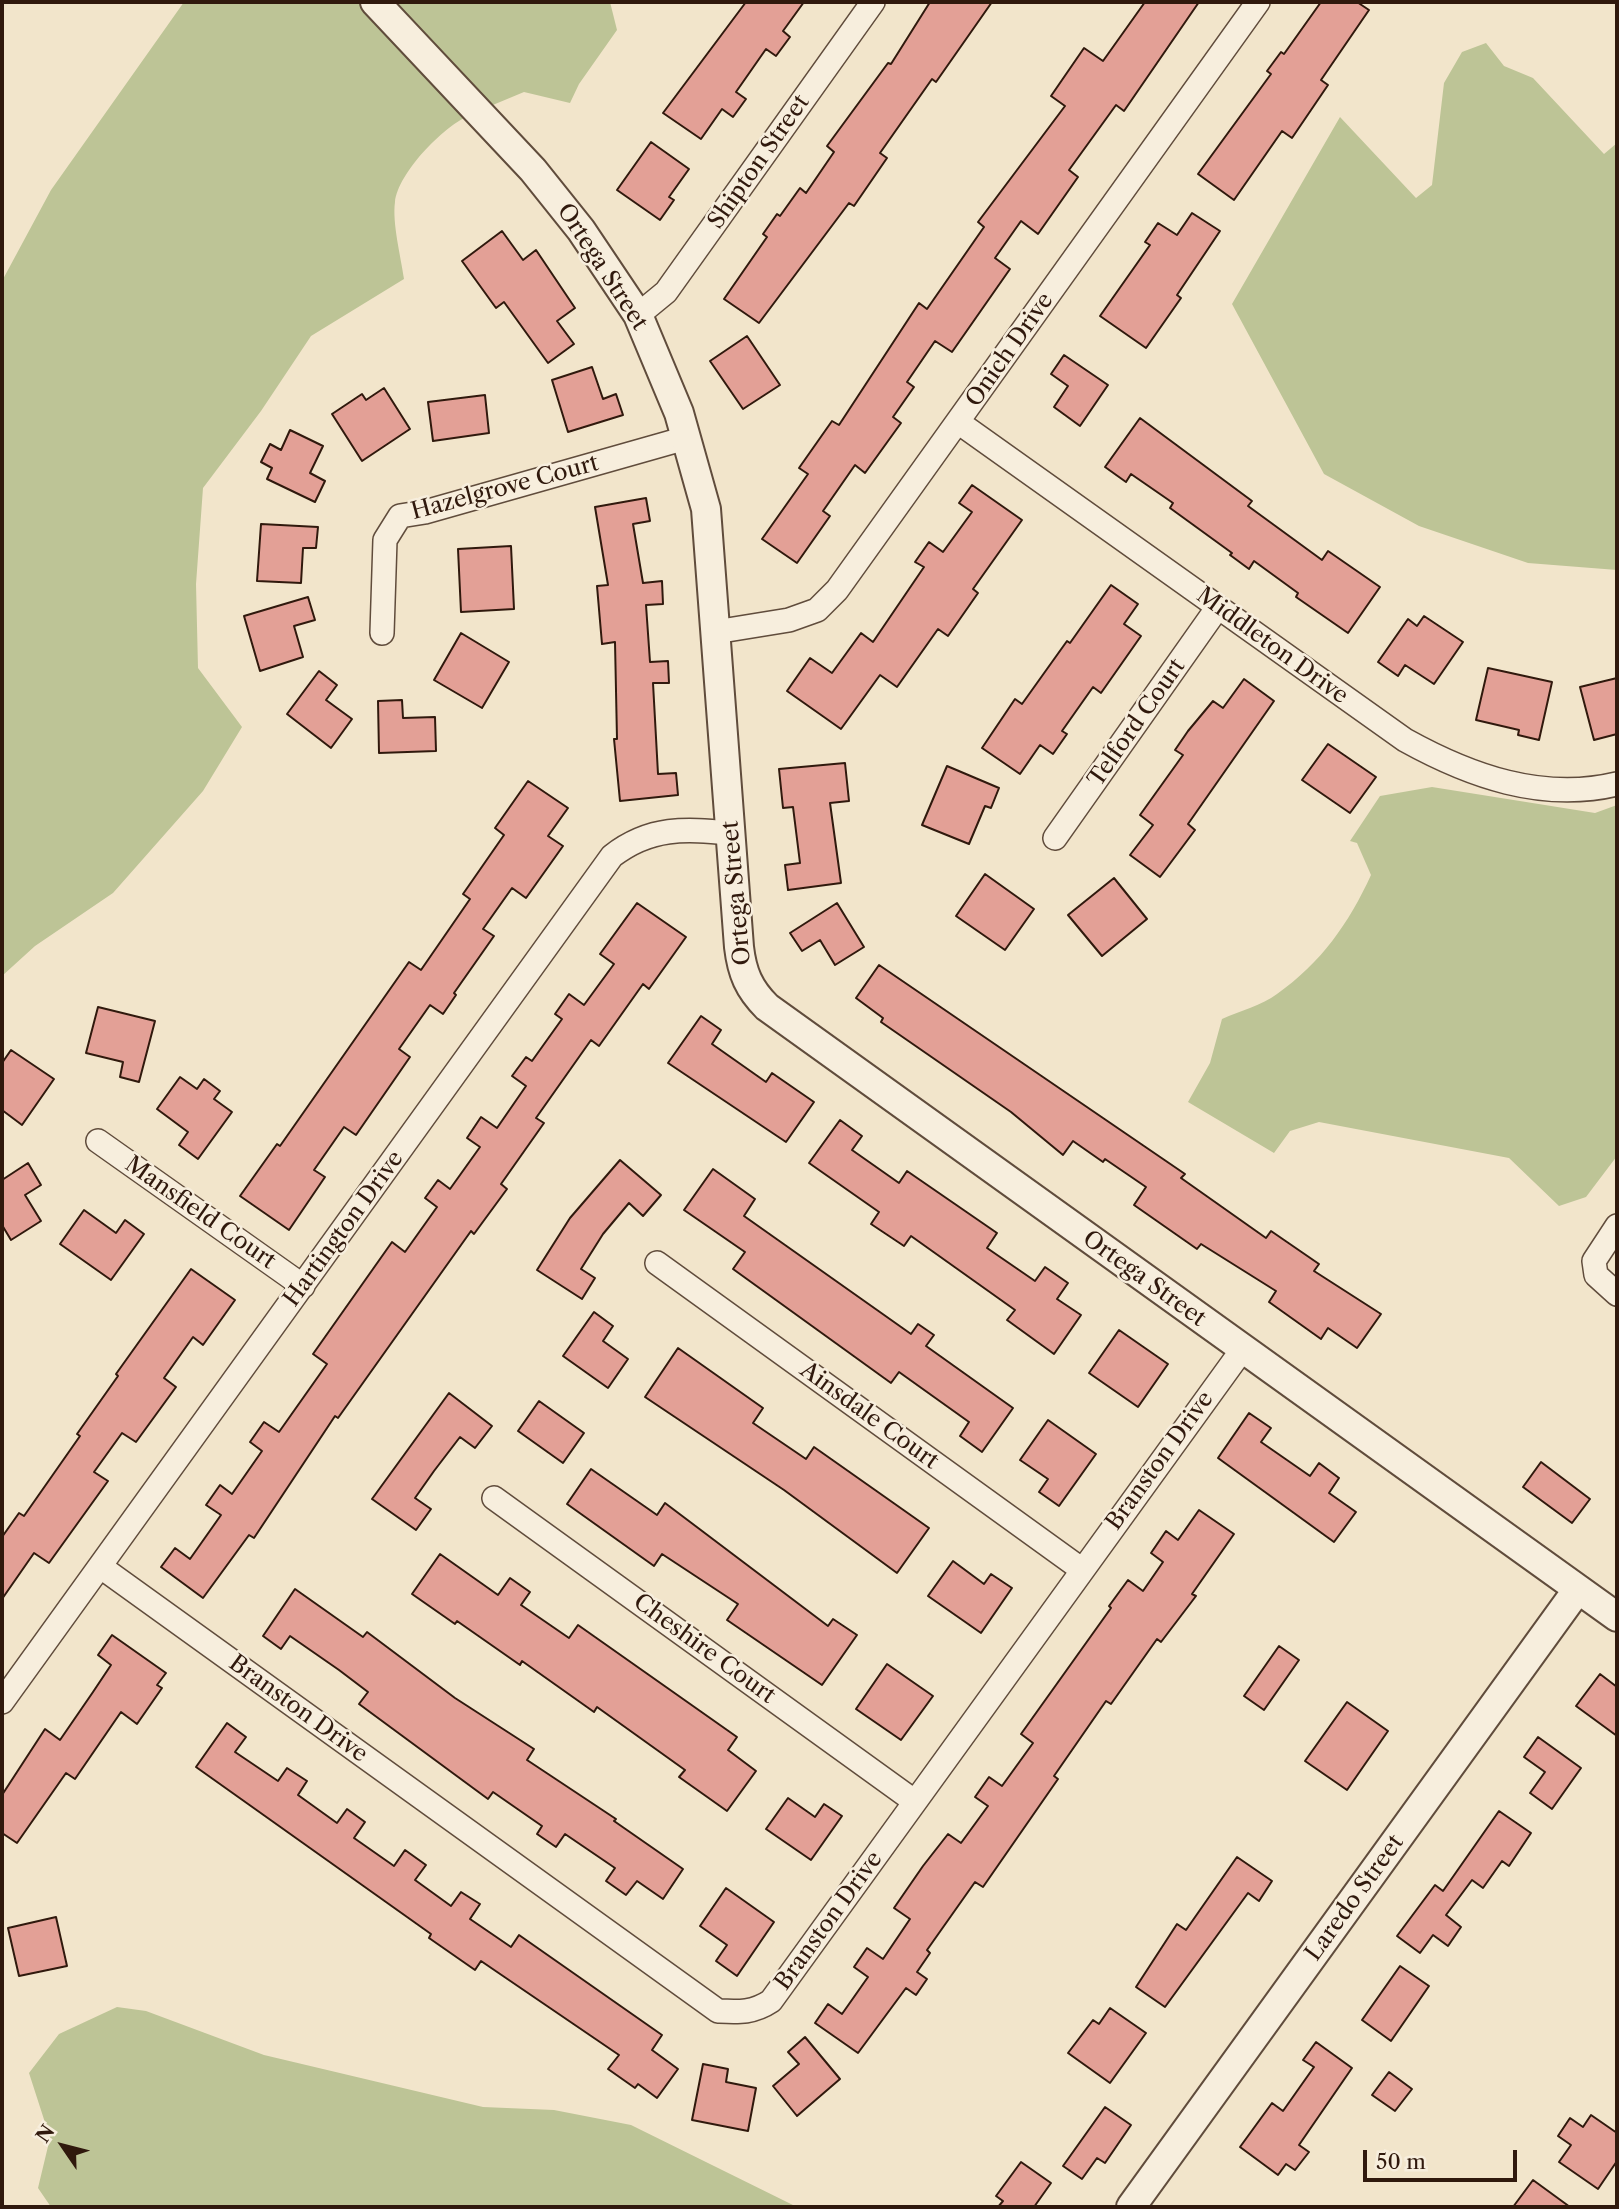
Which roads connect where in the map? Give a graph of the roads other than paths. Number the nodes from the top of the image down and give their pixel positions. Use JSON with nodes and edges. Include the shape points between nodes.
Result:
{"nodes":[{"id":1,"x":375,"y":2,"type":"edge"},
{"id":2,"x":873,"y":2,"type":"edge"},
{"id":3,"x":1258,"y":2,"type":"edge"},
{"id":4,"x":638,"y":315,"type":"junction"},
{"id":5,"x":958,"y":422,"type":"junction"},
{"id":6,"x":686,"y":438,"type":"junction"},
{"id":7,"x":1218,"y":607,"type":"junction"},
{"id":8,"x":715,"y":632,"type":"junction"},
{"id":9,"x":382,"y":633,"type":"dead end"},
{"id":10,"x":1617,"y":784,"type":"edge"},
{"id":11,"x":731,"y":833,"type":"junction"},
{"id":12,"x":1055,"y":838,"type":"dead end"},
{"id":13,"x":98,"y":1140,"type":"dead end"},
{"id":14,"x":1617,"y":1226,"type":"edge"},
{"id":15,"x":657,"y":1263,"type":"dead end"},
{"id":16,"x":303,"y":1286,"type":"junction"},
{"id":17,"x":1617,"y":1294,"type":"edge"},
{"id":18,"x":1242,"y":1350,"type":"junction"},
{"id":19,"x":494,"y":1498,"type":"dead end"},
{"id":20,"x":100,"y":1567,"type":"junction"},
{"id":21,"x":1080,"y":1569,"type":"junction"},
{"id":22,"x":1578,"y":1589,"type":"junction"},
{"id":23,"x":1617,"y":1617,"type":"edge"},
{"id":24,"x":2,"y":1702,"type":"edge"},
{"id":25,"x":914,"y":1801,"type":"junction"},
{"id":26,"x":1131,"y":2207,"type":"edge"}],
"edges":[{"from":1,"to":4,"type":"street","name":"Ortega Street","via":[[533,170],[581,230]]},
{"from":2,"to":4,"type":"street","name":"Shipton Street","via":[[666,292]]},
{"from":3,"to":5,"type":"street","name":"Onich Drive"},
{"from":4,"to":6,"type":"street","name":"Ortega Street"},
{"from":5,"to":7,"type":"street","name":"Middleton Drive"},
{"from":5,"to":8,"type":"street","name":"Onich Drive","via":[[860,561],[817,610],[789,620]]},
{"from":6,"to":8,"type":"street","name":"Ortega Street","via":[[706,509]]},
{"from":6,"to":9,"type":"street","name":"Hazelgrove Court","via":[[400,516],[385,540]]},
{"from":7,"to":10,"type":"street","name":"Middleton Drive","via":[[1405,740],[1443,761],[1491,780],[1538,788],[1575,790]]},
{"from":7,"to":12,"type":"street","name":"Telford Court"},
{"from":8,"to":11,"type":"street","name":"Ortega Street"},
{"from":11,"to":16,"type":"street","name":"Hartington Drive","via":[[648,834],[612,856]]},
{"from":11,"to":18,"type":"street","name":"Ortega Street","via":[[742,972],[760,1000]]},
{"from":13,"to":16,"type":"street","name":"Mansfield Court"},
{"from":14,"to":17,"type":"street","via":[[1594,1261],[1596,1275]]},
{"from":15,"to":21,"type":"street","name":"Ainsdale Court"},
{"from":16,"to":20,"type":"street","name":"Hartington Drive"},
{"from":18,"to":21,"type":"street","name":"Branston Drive"},
{"from":18,"to":22,"type":"street","name":"Ortega Street"},
{"from":19,"to":25,"type":"street","name":"Cheshire Court"},
{"from":20,"to":24,"type":"street","name":"Hartington Drive"},
{"from":20,"to":25,"type":"street","name":"Branston Drive","via":[[718,2011],[750,2011],[771,2001]]},
{"from":21,"to":25,"type":"street","name":"Branston Drive"},
{"from":22,"to":23,"type":"street","name":"Ortega Street"},
{"from":22,"to":26,"type":"street","name":"Laredo Street"}]}
